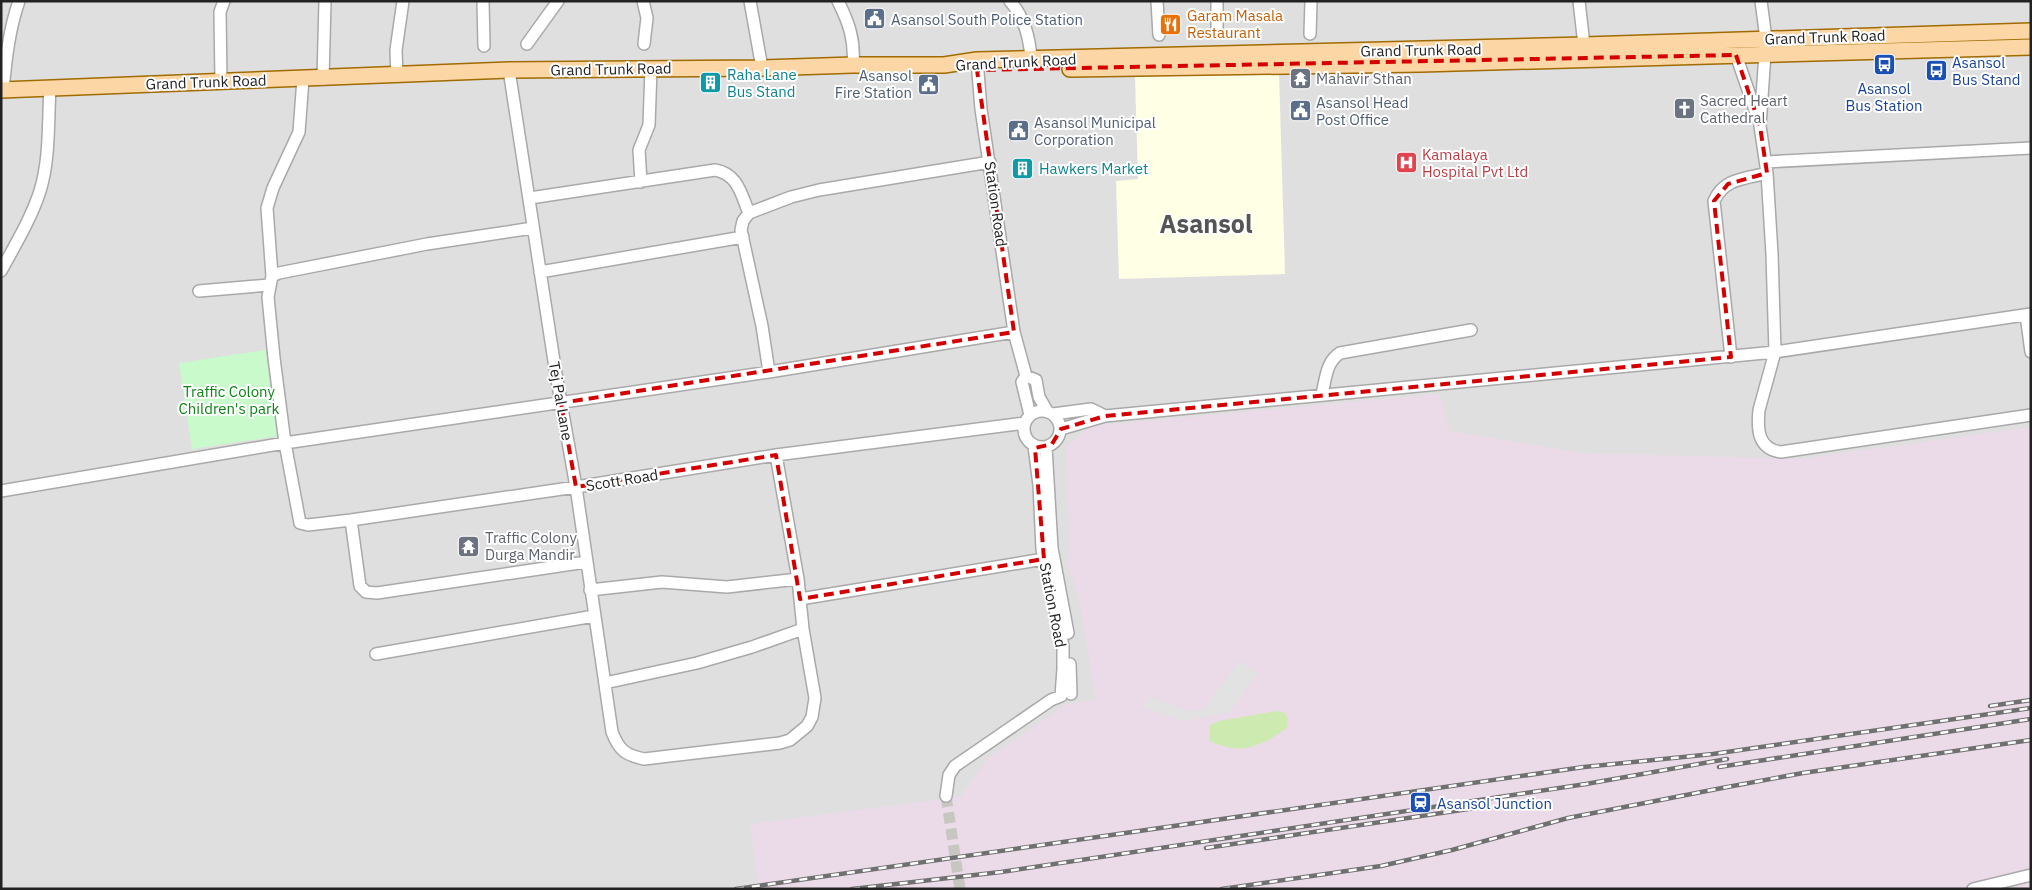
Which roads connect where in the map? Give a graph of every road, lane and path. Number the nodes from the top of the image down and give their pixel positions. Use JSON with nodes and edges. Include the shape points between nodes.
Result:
{"nodes":[{"id":1,"x":19,"y":1,"type":"edge"},
{"id":2,"x":224,"y":1,"type":"edge"},
{"id":3,"x":326,"y":1,"type":"edge"},
{"id":4,"x":402,"y":1,"type":"edge"},
{"id":5,"x":483,"y":1,"type":"edge"},
{"id":6,"x":558,"y":1,"type":"edge"},
{"id":7,"x":643,"y":1,"type":"edge"},
{"id":8,"x":750,"y":1,"type":"edge"},
{"id":9,"x":838,"y":1,"type":"edge"},
{"id":10,"x":1010,"y":1,"type":"edge"},
{"id":11,"x":1157,"y":1,"type":"edge"},
{"id":12,"x":1217,"y":1,"type":"edge"},
{"id":13,"x":1311,"y":1,"type":"edge"},
{"id":14,"x":1579,"y":1,"type":"edge"},
{"id":15,"x":1761,"y":1,"type":"edge"},
{"id":16,"x":1217,"y":32,"type":"dead end"},
{"id":17,"x":2031,"y":32,"type":"edge"},
{"id":18,"x":1310,"y":34,"type":"dead end"},
{"id":19,"x":1159,"y":35,"type":"dead end"},
{"id":20,"x":526,"y":44,"type":"dead end"},
{"id":21,"x":644,"y":44,"type":"dead end"},
{"id":22,"x":1584,"y":45,"type":"junction"},
{"id":23,"x":484,"y":46,"type":"dead end"},
{"id":24,"x":1765,"y":46,"type":"junction"},
{"id":25,"x":2031,"y":47,"type":"edge"},
{"id":26,"x":1736,"y":55,"type":"junction"},
{"id":27,"x":1031,"y":60,"type":"junction"},
{"id":28,"x":853,"y":65,"type":"junction"},
{"id":29,"x":977,"y":65,"type":"junction"},
{"id":30,"x":762,"y":68,"type":"junction"},
{"id":31,"x":651,"y":69,"type":"junction"},
{"id":32,"x":509,"y":70,"type":"junction"},
{"id":33,"x":397,"y":76,"type":"junction"},
{"id":34,"x":323,"y":78,"type":"junction"},
{"id":35,"x":304,"y":79,"type":"junction"},
{"id":36,"x":220,"y":82,"type":"junction"},
{"id":37,"x":50,"y":88,"type":"junction"},
{"id":38,"x":2,"y":90,"type":"edge"},
{"id":39,"x":1760,"y":126,"type":"junction"},
{"id":40,"x":2027,"y":148,"type":"edge"},
{"id":41,"x":2031,"y":158,"type":"edge"},
{"id":42,"x":990,"y":162,"type":"junction"},
{"id":43,"x":1766,"y":168,"type":"junction"},
{"id":44,"x":641,"y":182,"type":"junction"},
{"id":45,"x":530,"y":198,"type":"junction"},
{"id":46,"x":749,"y":213,"type":"junction"},
{"id":47,"x":533,"y":228,"type":"junction"},
{"id":48,"x":743,"y":237,"type":"junction"},
{"id":49,"x":1,"y":270,"type":"edge"},
{"id":50,"x":540,"y":272,"type":"junction"},
{"id":51,"x":270,"y":280,"type":"junction"},
{"id":52,"x":199,"y":290,"type":"dead end"},
{"id":53,"x":2028,"y":314,"type":"edge"},
{"id":54,"x":1471,"y":330,"type":"dead end"},
{"id":55,"x":1014,"y":332,"type":"junction"},
{"id":56,"x":1775,"y":352,"type":"junction"},
{"id":57,"x":2031,"y":352,"type":"edge"},
{"id":58,"x":1731,"y":357,"type":"junction"},
{"id":59,"x":769,"y":372,"type":"junction"},
{"id":60,"x":1026,"y":376,"type":"junction"},
{"id":61,"x":1322,"y":394,"type":"junction"},
{"id":62,"x":562,"y":403,"type":"junction"},
{"id":63,"x":1050,"y":412,"type":"junction"},
{"id":64,"x":2031,"y":415,"type":"edge"},
{"id":65,"x":1106,"y":416,"type":"junction"},
{"id":66,"x":1027,"y":419,"type":"junction"},
{"id":67,"x":1061,"y":429,"type":"junction"},
{"id":68,"x":285,"y":443,"type":"junction"},
{"id":69,"x":1040,"y":446,"type":"junction"},
{"id":70,"x":776,"y":455,"type":"junction"},
{"id":71,"x":576,"y":487,"type":"junction"},
{"id":72,"x":1,"y":491,"type":"edge"},
{"id":73,"x":350,"y":520,"type":"junction"},
{"id":74,"x":1044,"y":559,"type":"junction"},
{"id":75,"x":586,"y":562,"type":"junction"},
{"id":76,"x":798,"y":579,"type":"junction"},
{"id":77,"x":590,"y":590,"type":"junction"},
{"id":78,"x":800,"y":599,"type":"junction"},
{"id":79,"x":594,"y":616,"type":"junction"},
{"id":80,"x":803,"y":628,"type":"junction"},
{"id":81,"x":376,"y":654,"type":"dead end"},
{"id":82,"x":605,"y":682,"type":"junction"},
{"id":83,"x":1066,"y":695,"type":"junction"},
{"id":84,"x":946,"y":796,"type":"tunnel mouth"},
{"id":85,"x":2031,"y":875,"type":"edge"},
{"id":86,"x":1997,"y":886,"type":"edge"},
{"id":87,"x":1973,"y":889,"type":"edge"},
{"id":88,"x":2011,"y":889,"type":"edge"}],
"edges":[{"from":1,"to":38,"type":"street","via":[[12,21]]},
{"from":2,"to":36,"type":"street","via":[[220,12]]},
{"from":3,"to":34,"type":"street"},
{"from":4,"to":33,"type":"street","via":[[396,50]]},
{"from":5,"to":23,"type":"street"},
{"from":6,"to":20,"type":"street"},
{"from":7,"to":21,"type":"street","via":[[647,18]]},
{"from":8,"to":30,"type":"street"},
{"from":9,"to":28,"type":"street","via":[[851,30]]},
{"from":10,"to":27,"type":"street","via":[[1024,22]]},
{"from":11,"to":19,"type":"street"},
{"from":12,"to":16,"type":"street"},
{"from":13,"to":18,"type":"street"},
{"from":14,"to":22,"type":"street"},
{"from":15,"to":24,"type":"street"},
{"from":17,"to":24,"type":"main road","name":"Grand Trunk Road"},
{"from":22,"to":24,"type":"main road","name":"Grand Trunk Road"},
{"from":22,"to":27,"type":"main road","name":"Grand Trunk Road"},
{"from":24,"to":25,"type":"main road"},
{"from":24,"to":26,"type":"main road"},
{"from":24,"to":39,"type":"street"},
{"from":26,"to":29,"type":"main road","via":[[1421,64]]},
{"from":26,"to":39,"type":"street"},
{"from":27,"to":29,"type":"main road","name":"Grand Trunk Road"},
{"from":28,"to":29,"type":"main road","name":"Grand Trunk Road"},
{"from":28,"to":30,"type":"main road","name":"Grand Trunk Road"},
{"from":29,"to":42,"type":"street","name":"Station Road"},
{"from":30,"to":31,"type":"main road","name":"Grand Trunk Road"},
{"from":31,"to":32,"type":"main road","name":"Grand Trunk Road"},
{"from":31,"to":44,"type":"street","via":[[650,125],[638,150]]},
{"from":32,"to":33,"type":"main road","name":"Grand Trunk Road"},
{"from":32,"to":45,"type":"street","name":"Tej Pal Lane"},
{"from":33,"to":34,"type":"main road","name":"Grand Trunk Road"},
{"from":34,"to":35,"type":"main road","name":"Grand Trunk Road"},
{"from":35,"to":36,"type":"main road","name":"Grand Trunk Road"},
{"from":35,"to":51,"type":"street","via":[[299,132],[267,208]]},
{"from":36,"to":37,"type":"main road","name":"Grand Trunk Road"},
{"from":37,"to":38,"type":"main road","name":"Grand Trunk Road"},
{"from":37,"to":49,"type":"street","via":[[40,190]]},
{"from":39,"to":43,"type":"street"},
{"from":40,"to":41,"type":"street"},
{"from":40,"to":43,"type":"street"},
{"from":42,"to":46,"type":"street","via":[[819,190]]},
{"from":42,"to":55,"type":"street","name":"Station Road"},
{"from":43,"to":56,"type":"street"},
{"from":43,"to":58,"type":"street","via":[[1728,184],[1719,190],[1714,201]]},
{"from":44,"to":45,"type":"street"},
{"from":44,"to":46,"type":"street","via":[[716,170],[726,172],[733,177]]},
{"from":45,"to":47,"type":"street","name":"Tej Pal Lane"},
{"from":46,"to":48,"type":"street","via":[[743,222]]},
{"from":47,"to":50,"type":"street","name":"Tej Pal Lane"},
{"from":47,"to":51,"type":"street","via":[[427,244],[279,273]]},
{"from":48,"to":50,"type":"street"},
{"from":48,"to":59,"type":"street"},
{"from":50,"to":62,"type":"street","name":"Tej Pal Lane"},
{"from":51,"to":52,"type":"street"},
{"from":51,"to":68,"type":"street","via":[[268,297]]},
{"from":53,"to":56,"type":"street"},
{"from":53,"to":57,"type":"street"},
{"from":54,"to":61,"type":"street","via":[[1340,353],[1329,365]]},
{"from":55,"to":59,"type":"street"},
{"from":55,"to":60,"type":"street","name":"Station Road"},
{"from":56,"to":58,"type":"street"},
{"from":56,"to":64,"type":"street","via":[[1758,420],[1761,439],[1773,451]]},
{"from":58,"to":61,"type":"street"},
{"from":59,"to":62,"type":"street"},
{"from":60,"to":63,"type":"street","name":"Station Road","via":[[1036,380],[1039,397]]},
{"from":60,"to":66,"type":"street","name":"Station Road","via":[[1022,382]]},
{"from":61,"to":65,"type":"street"},
{"from":62,"to":68,"type":"street"},
{"from":62,"to":71,"type":"street","name":"Tej Pal Lane"},
{"from":63,"to":65,"type":"street","via":[[1091,409]]},
{"from":63,"to":66,"type":"street","via":[[1035,412]]},
{"from":63,"to":67,"type":"street","via":[[1057,418]]},
{"from":65,"to":67,"type":"street"},
{"from":66,"to":69,"type":"street","via":[[1026,438]]},
{"from":66,"to":70,"type":"street","name":"Scott Road"},
{"from":67,"to":69,"type":"street","via":[[1056,440]]},
{"from":68,"to":72,"type":"street"},
{"from":68,"to":73,"type":"street","name":"Scott Road","via":[[300,523]]},
{"from":69,"to":74,"type":"street","name":"Station Road","via":[[1040,535]]},
{"from":69,"to":83,"type":"street","name":"Station Road","via":[[1052,548],[1068,637]]},
{"from":70,"to":71,"type":"street","name":"Scott Road"},
{"from":70,"to":76,"type":"street"},
{"from":71,"to":73,"type":"street","name":"Scott Road"},
{"from":71,"to":75,"type":"street","name":"Tej Pal Lane"},
{"from":73,"to":75,"type":"street","via":[[360,586],[366,592]]},
{"from":74,"to":78,"type":"street"},
{"from":74,"to":83,"type":"street","name":"Station Road","via":[[1063,646]]},
{"from":75,"to":77,"type":"street","name":"Tej Pal Lane"},
{"from":76,"to":77,"type":"street","via":[[727,587],[662,582]]},
{"from":76,"to":78,"type":"street"},
{"from":77,"to":79,"type":"street","name":"Tej Pal Lane"},
{"from":78,"to":80,"type":"street"},
{"from":79,"to":81,"type":"street"},
{"from":79,"to":82,"type":"street","name":"Tej Pal Lane"},
{"from":80,"to":82,"type":"street","via":[[697,663]]},
{"from":80,"to":82,"type":"street","name":"Tej Pal Lane","via":[[814,708],[807,726],[790,740],[780,743],[644,759],[634,757],[617,745]]},
{"from":83,"to":84,"type":"street","via":[[1051,700],[954,766],[949,775]]},
{"from":85,"to":86,"type":"street"},
{"from":86,"to":87,"type":"street"},
{"from":86,"to":88,"type":"street"}]}
